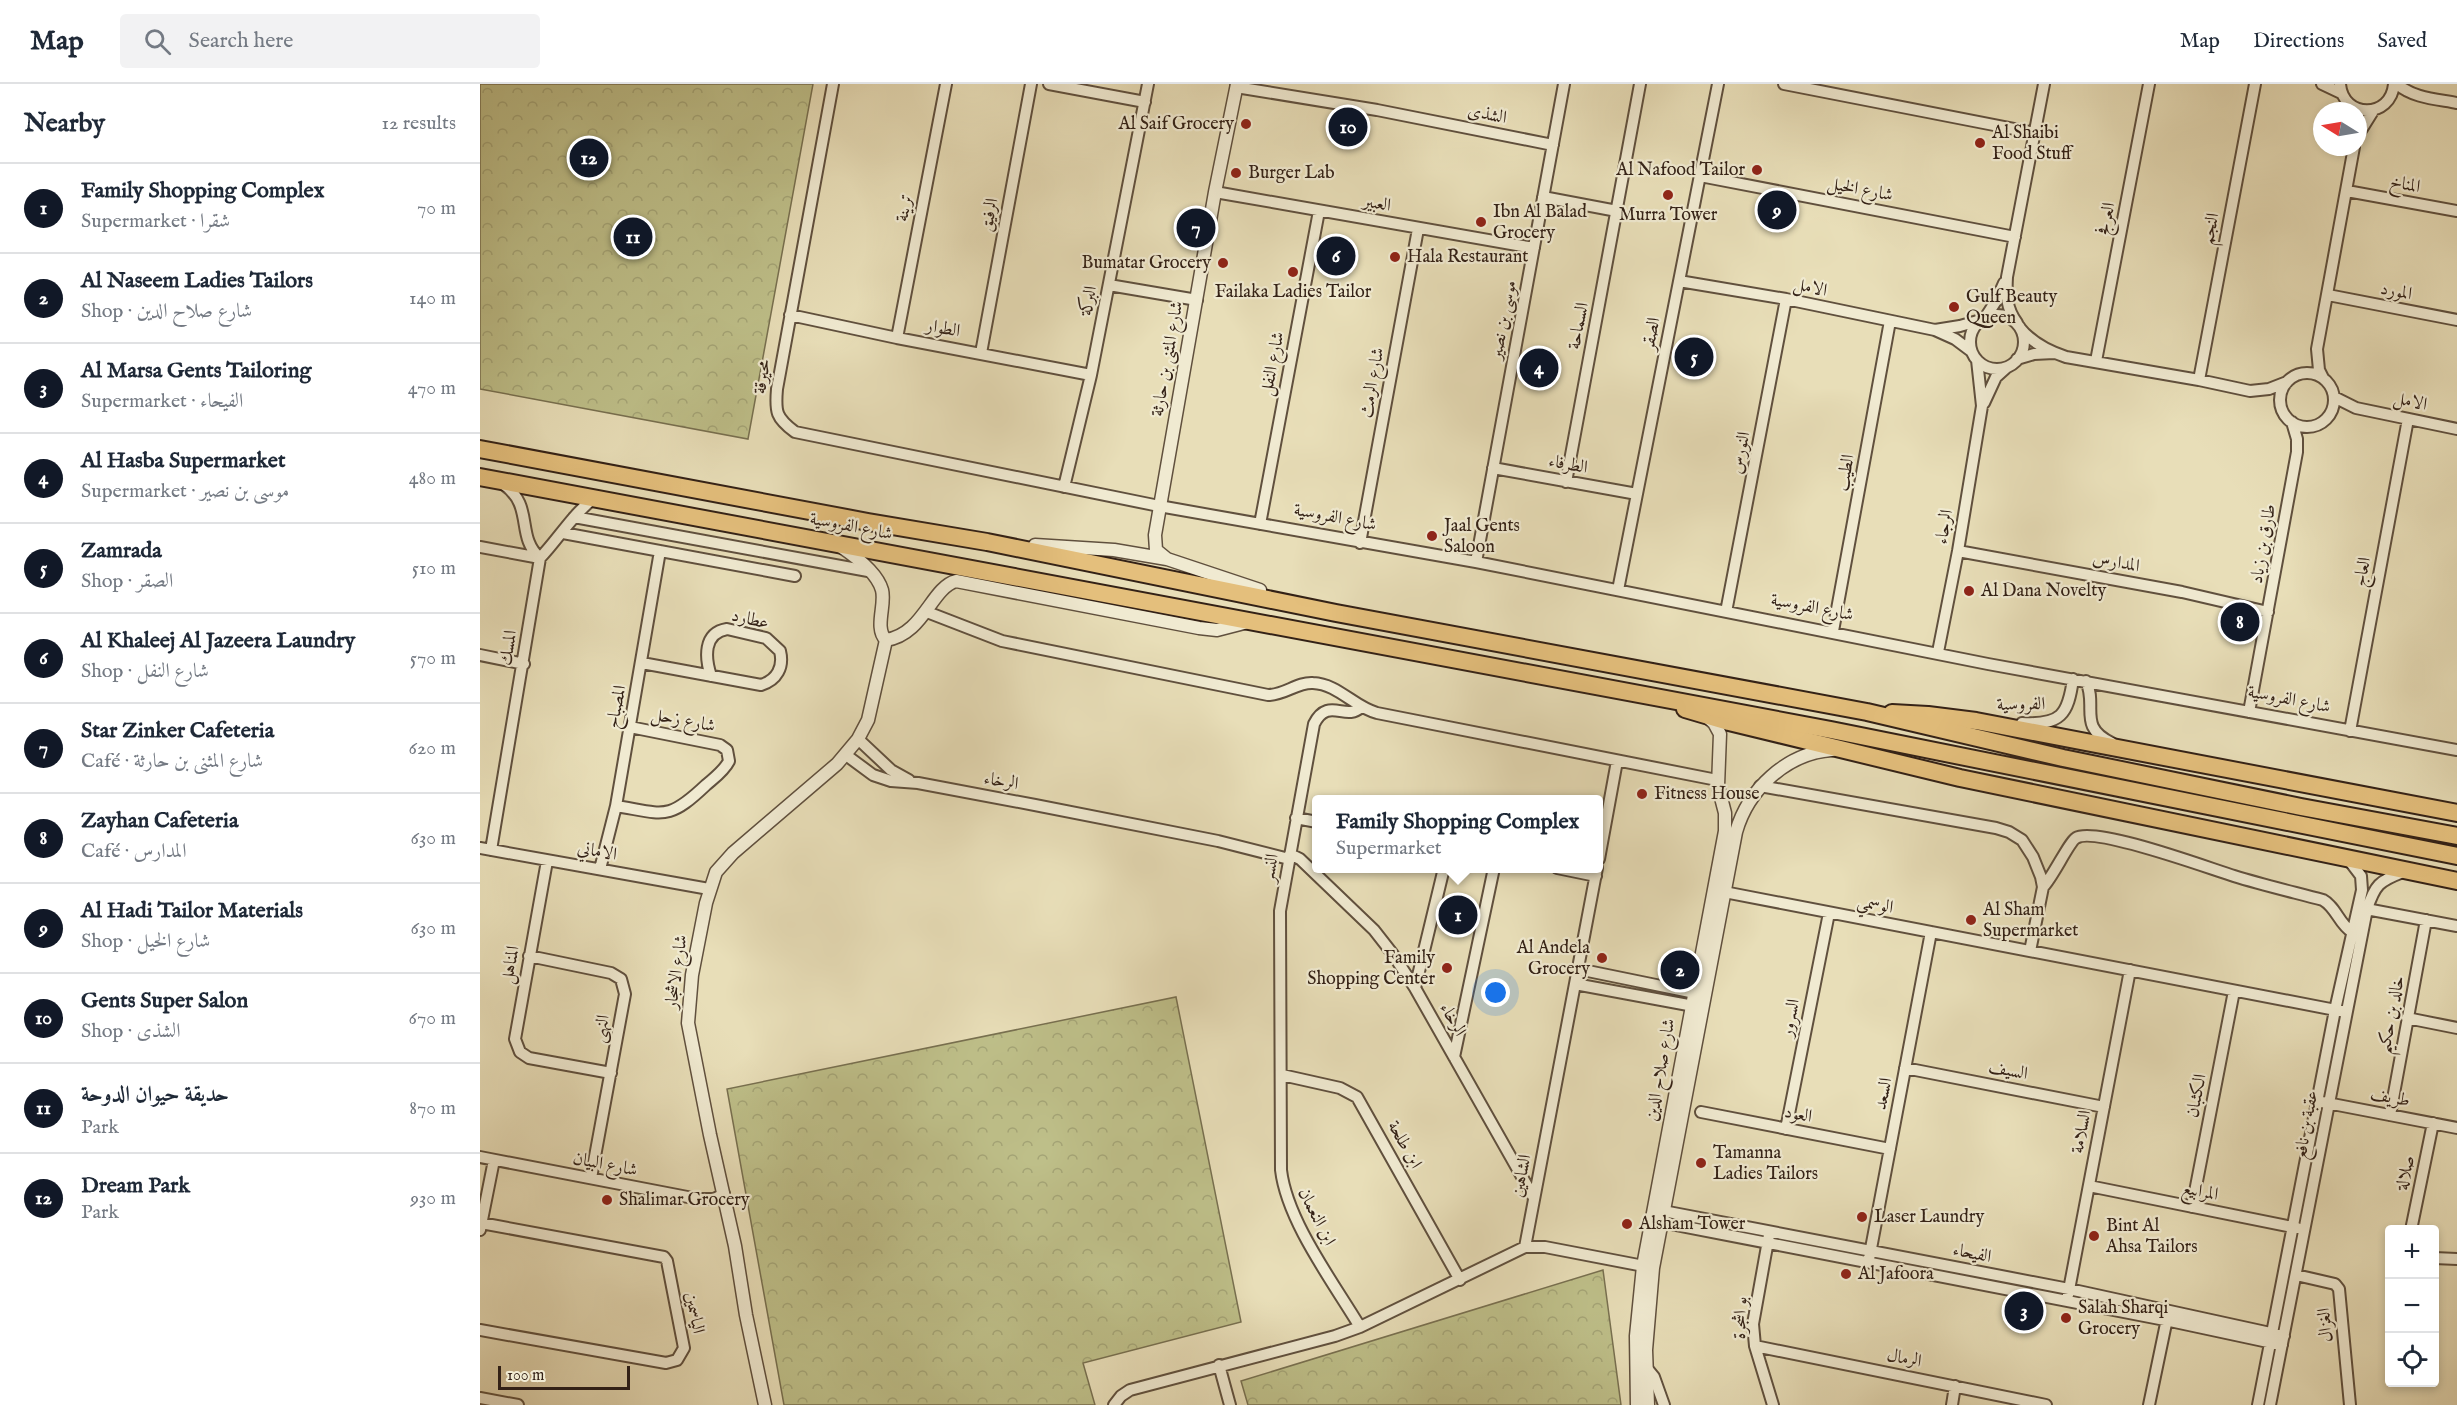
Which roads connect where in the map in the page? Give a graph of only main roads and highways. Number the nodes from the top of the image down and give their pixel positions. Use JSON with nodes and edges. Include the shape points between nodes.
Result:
{"nodes":[{"id":1,"x":480,"y":449,"type":"edge"},
{"id":2,"x":487,"y":478,"type":"edge"},
{"id":3,"x":1635,"y":692,"type":"junction"},
{"id":4,"x":1867,"y":712,"type":"junction"},
{"id":5,"x":2457,"y":813,"type":"edge"},
{"id":6,"x":2457,"y":836,"type":"edge"},
{"id":7,"x":2457,"y":856,"type":"edge"},
{"id":8,"x":2457,"y":881,"type":"edge"}],
"edges":[{"from":1,"to":4,"type":"main road","name":"شارع الفروسية","via":[[987,542],[1336,613]]},
{"from":2,"to":3,"type":"main road","name":"شارع الفروسية"},
{"from":3,"to":7,"type":"main road","name":"شارع الفروسية"},
{"from":3,"to":8,"type":"main road","name":"شارع الفروسية","via":[[1704,715],[1960,778]]},
{"from":4,"to":5,"type":"main road","name":"شارع الفروسية","via":[[1976,721]]},
{"from":4,"to":6,"type":"main road","name":"شارع الفروسية","via":[[2063,758]]}]}
